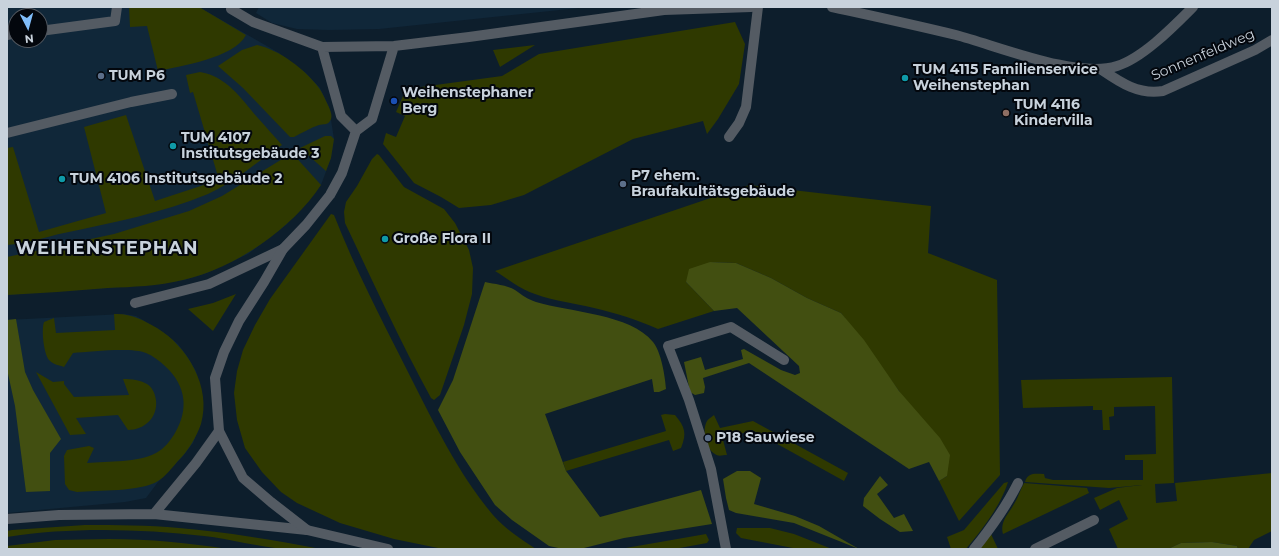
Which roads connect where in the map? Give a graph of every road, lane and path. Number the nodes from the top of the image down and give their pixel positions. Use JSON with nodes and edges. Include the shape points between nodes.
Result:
{"nodes":[{"id":1,"x":117,"y":7,"type":"edge"},
{"id":2,"x":751,"y":7,"type":"edge"},
{"id":3,"x":758,"y":7,"type":"edge"},
{"id":4,"x":832,"y":7,"type":"edge"},
{"id":5,"x":1193,"y":7,"type":"edge"},
{"id":6,"x":229,"y":8,"type":"edge"},
{"id":7,"x":48,"y":30,"type":"edge"},
{"id":8,"x":1272,"y":40,"type":"edge"},
{"id":9,"x":394,"y":46,"type":"junction"},
{"id":10,"x":322,"y":47,"type":"junction"},
{"id":11,"x":1102,"y":70,"type":"junction"},
{"id":12,"x":172,"y":94,"type":"dead end"},
{"id":13,"x":356,"y":131,"type":"junction"},
{"id":14,"x":7,"y":133,"type":"edge"},
{"id":15,"x":729,"y":137,"type":"dead end"},
{"id":16,"x":283,"y":249,"type":"junction"},
{"id":17,"x":135,"y":303,"type":"dead end"},
{"id":18,"x":784,"y":360,"type":"dead end"},
{"id":19,"x":219,"y":432,"type":"junction"},
{"id":20,"x":1018,"y":483,"type":"dead end"},
{"id":21,"x":154,"y":514,"type":"junction"},
{"id":22,"x":7,"y":519,"type":"edge"},
{"id":23,"x":1094,"y":520,"type":"dead end"},
{"id":24,"x":307,"y":530,"type":"junction"},
{"id":25,"x":388,"y":549,"type":"edge"},
{"id":26,"x":726,"y":549,"type":"edge"},
{"id":27,"x":974,"y":549,"type":"edge"},
{"id":28,"x":1035,"y":549,"type":"edge"}],
"edges":[{"from":1,"to":7,"type":"street","via":[[114,22]]},
{"from":2,"to":9,"type":"street","via":[[664,10]]},
{"from":3,"to":15,"type":"street","via":[[746,107]]},
{"from":4,"to":11,"type":"street","via":[[956,35],[1060,66]]},
{"from":5,"to":11,"type":"street","via":[[1148,48],[1118,66]]},
{"from":6,"to":10,"type":"street","via":[[254,22]]},
{"from":8,"to":11,"type":"street","name":"Sonnenfeldweg","via":[[1163,91],[1137,90]]},
{"from":9,"to":10,"type":"street"},
{"from":9,"to":13,"type":"street","via":[[372,119]]},
{"from":10,"to":13,"type":"street","via":[[341,116]]},
{"from":12,"to":14,"type":"street"},
{"from":13,"to":16,"type":"street","via":[[342,173],[330,195]]},
{"from":16,"to":17,"type":"street","via":[[209,284]]},
{"from":16,"to":19,"type":"street","via":[[239,321],[224,352],[215,378]]},
{"from":18,"to":26,"type":"street","via":[[731,327],[668,346],[689,400],[711,469]]},
{"from":19,"to":21,"type":"street"},
{"from":19,"to":24,"type":"street","via":[[243,478]]},
{"from":20,"to":27,"type":"street","via":[[994,524]]},
{"from":21,"to":22,"type":"street"},
{"from":21,"to":24,"type":"street"},
{"from":23,"to":28,"type":"street"},
{"from":24,"to":25,"type":"street"}]}
